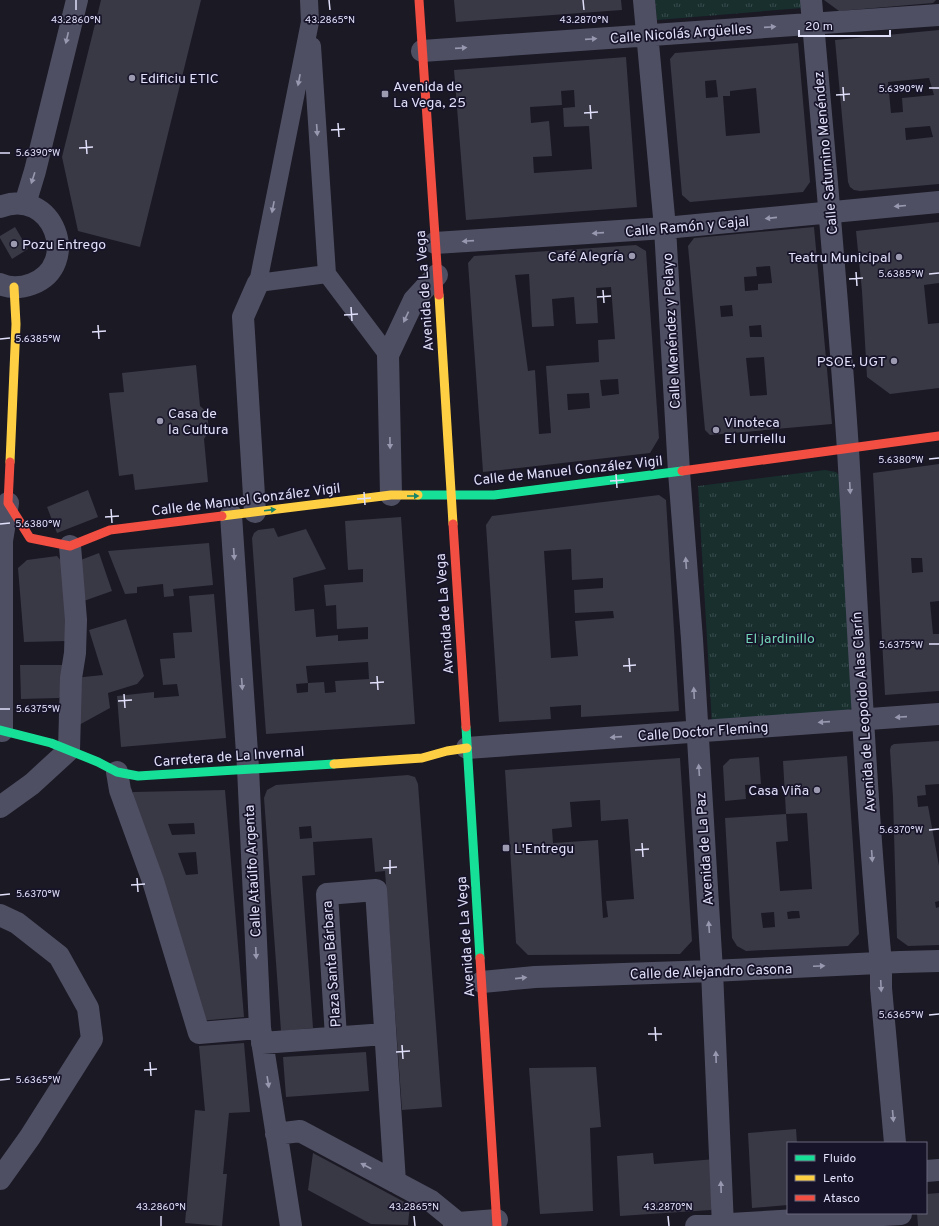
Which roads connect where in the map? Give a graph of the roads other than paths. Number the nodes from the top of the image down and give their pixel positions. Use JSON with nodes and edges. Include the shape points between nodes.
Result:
{"nodes":[{"id":1,"x":76,"y":0,"type":"edge"},
{"id":2,"x":309,"y":0,"type":"edge"},
{"id":3,"x":419,"y":0,"type":"edge"},
{"id":4,"x":644,"y":0,"type":"edge"},
{"id":5,"x":811,"y":0,"type":"edge"},
{"id":6,"x":939,"y":15,"type":"edge"},
{"id":7,"x":310,"y":22,"type":"junction"},
{"id":8,"x":813,"y":24,"type":"junction"},
{"id":9,"x":647,"y":36,"type":"junction"},
{"id":10,"x":422,"y":50,"type":"junction"},
{"id":11,"x":939,"y":202,"type":"edge"},
{"id":12,"x":25,"y":204,"type":"junction"},
{"id":13,"x":0,"y":207,"type":"edge"},
{"id":14,"x":831,"y":212,"type":"junction"},
{"id":15,"x":665,"y":228,"type":"junction"},
{"id":16,"x":435,"y":244,"type":"junction"},
{"id":17,"x":327,"y":274,"type":"junction"},
{"id":18,"x":437,"y":275,"type":"junction"},
{"id":19,"x":258,"y":283,"type":"junction"},
{"id":20,"x":7,"y":285,"type":"edge"},
{"id":21,"x":388,"y":355,"type":"junction"},
{"id":22,"x":939,"y":436,"type":"edge"},
{"id":23,"x":848,"y":449,"type":"junction"},
{"id":24,"x":679,"y":472,"type":"junction"},
{"id":25,"x":451,"y":495,"type":"junction"},
{"id":26,"x":391,"y":496,"type":"junction"},
{"id":27,"x":8,"y":503,"type":"junction"},
{"id":28,"x":255,"y":512,"type":"junction"},
{"id":29,"x":231,"y":515,"type":"junction"},
{"id":30,"x":70,"y":546,"type":"junction"},
{"id":31,"x":939,"y":714,"type":"edge"},
{"id":32,"x":863,"y":720,"type":"junction"},
{"id":33,"x":1,"y":731,"type":"edge"},
{"id":34,"x":696,"y":732,"type":"junction"},
{"id":35,"x":467,"y":748,"type":"junction"},
{"id":36,"x":69,"y":750,"type":"junction"},
{"id":37,"x":248,"y":768,"type":"junction"},
{"id":38,"x":116,"y":772,"type":"junction"},
{"id":39,"x":0,"y":807,"type":"edge"},
{"id":40,"x":0,"y":915,"type":"edge"},
{"id":41,"x":939,"y":961,"type":"edge"},
{"id":42,"x":881,"y":963,"type":"junction"},
{"id":43,"x":712,"y":972,"type":"junction"},
{"id":44,"x":482,"y":982,"type":"junction"},
{"id":45,"x":385,"y":1034,"type":"junction"},
{"id":46,"x":261,"y":1035,"type":"junction"},
{"id":47,"x":336,"y":1037,"type":"junction"},
{"id":48,"x":276,"y":1134,"type":"junction"},
{"id":49,"x":895,"y":1142,"type":"edge"},
{"id":50,"x":939,"y":1170,"type":"edge"},
{"id":51,"x":927,"y":1171,"type":"edge"},
{"id":52,"x":0,"y":1179,"type":"edge"},
{"id":53,"x":395,"y":1182,"type":"junction"},
{"id":54,"x":901,"y":1218,"type":"edge"},
{"id":55,"x":497,"y":1223,"type":"edge"},
{"id":56,"x":456,"y":1224,"type":"edge"},
{"id":57,"x":723,"y":1225,"type":"edge"},
{"id":58,"x":291,"y":1226,"type":"edge"},
{"id":59,"x":696,"y":1226,"type":"edge"}],
"edges":[{"from":1,"to":12,"type":"street","one_way":true,"via":[[36,171]]},
{"from":2,"to":7,"type":"lane"},
{"from":3,"to":10,"type":"street","name":"Avenida de La Vega"},
{"from":4,"to":9,"type":"street","name":"Calle Menéndez y Pelayo"},
{"from":5,"to":8,"type":"street","name":"Calle Saturnino Menéndez"},
{"from":6,"to":8,"type":"street","name":"Calle Nicolás Argüelles"},
{"from":7,"to":17,"type":"lane","one_way":true},
{"from":7,"to":19,"type":"lane","one_way":true},
{"from":9,"to":8,"type":"street","name":"Calle Nicolás Argüelles","one_way":true},
{"from":8,"to":14,"type":"street","name":"Calle Saturnino Menéndez"},
{"from":10,"to":9,"type":"street","name":"Calle Nicolás Argüelles","one_way":true},
{"from":9,"to":15,"type":"street","name":"Calle Menéndez y Pelayo"},
{"from":10,"to":16,"type":"street","name":"Avenida de La Vega"},
{"from":11,"to":14,"type":"street","name":"Calle Ramón y Cajal","one_way":true},
{"from":12,"to":13,"type":"street","via":[[8,204]]},
{"from":12,"to":20,"type":"street","via":[[40,211],[52,222],[58,238],[58,254],[51,270],[39,281],[24,287]]},
{"from":14,"to":15,"type":"street","name":"Calle Ramón y Cajal","one_way":true},
{"from":14,"to":23,"type":"street","name":"Calle Saturnino Menéndez"},
{"from":15,"to":16,"type":"street","name":"Calle Ramón y Cajal","one_way":true},
{"from":15,"to":24,"type":"street","name":"Calle Menéndez y Pelayo"},
{"from":16,"to":18,"type":"street","name":"Avenida de La Vega"},
{"from":17,"to":19,"type":"lane"},
{"from":17,"to":21,"type":"lane"},
{"from":18,"to":21,"type":"street","one_way":true,"via":[[414,300]]},
{"from":18,"to":25,"type":"street","name":"Avenida de La Vega"},
{"from":19,"to":28,"type":"street","via":[[243,317]]},
{"from":20,"to":27,"type":"street","via":[[16,324]]},
{"from":21,"to":26,"type":"street","one_way":true},
{"from":22,"to":23,"type":"street","name":"Calle de Manuel González Vigil"},
{"from":23,"to":24,"type":"street","name":"Calle de Manuel González Vigil"},
{"from":23,"to":32,"type":"street","name":"Avenida de Leopoldo Alas Clarín","one_way":true},
{"from":24,"to":25,"type":"street","name":"Calle de Manuel González Vigil","via":[[494,495]]},
{"from":34,"to":24,"type":"street","name":"Avenida de La Paz","one_way":true,"via":[[692,639]]},
{"from":26,"to":25,"type":"street","name":"Calle de Manuel González Vigil","one_way":true},
{"from":25,"to":35,"type":"street","name":"Avenida de La Vega"},
{"from":28,"to":26,"type":"street","name":"Calle de Manuel González Vigil","one_way":true},
{"from":27,"to":30,"type":"street","via":[[30,538]]},
{"from":27,"to":33,"type":"street","via":[[2,541]]},
{"from":28,"to":29,"type":"street","name":"Calle de Manuel González Vigil"},
{"from":29,"to":30,"type":"street","name":"Calle de Manuel González Vigil","via":[[110,530]]},
{"from":29,"to":37,"type":"street","name":"Calle Ataúlfo Argenta","one_way":true},
{"from":30,"to":36,"type":"street","via":[[76,620]]},
{"from":31,"to":32,"type":"street","name":"Calle Doctor Fleming","one_way":true},
{"from":32,"to":34,"type":"street","name":"Calle Doctor Fleming","one_way":true},
{"from":32,"to":42,"type":"street","name":"Avenida de Leopoldo Alas Clarín","one_way":true},
{"from":33,"to":36,"type":"street","name":"Carretera de La Invernal"},
{"from":34,"to":35,"type":"street","name":"Calle Doctor Fleming","one_way":true},
{"from":43,"to":34,"type":"street","name":"Avenida de La Paz","one_way":true},
{"from":35,"to":37,"type":"street","name":"Carretera de La Invernal","via":[[422,758]]},
{"from":35,"to":44,"type":"street","name":"Avenida de La Vega"},
{"from":36,"to":38,"type":"street","name":"Carretera de La Invernal"},
{"from":36,"to":39,"type":"street","via":[[32,784]]},
{"from":37,"to":38,"type":"street","name":"Carretera de La Invernal","via":[[138,776]]},
{"from":37,"to":46,"type":"street","name":"Calle Ataúlfo Argenta","one_way":true},
{"from":38,"to":46,"type":"street","name":"Plaza Santa Bárbara","via":[[199,1033]]},
{"from":40,"to":52,"type":"street","via":[[17,923],[59,956],[88,1008],[92,1039],[30,1137]]},
{"from":41,"to":42,"type":"street","name":"Calle de Alejandro Casona"},
{"from":43,"to":42,"type":"street","name":"Calle de Alejandro Casona","one_way":true},
{"from":42,"to":49,"type":"street","name":"Avenida de Leopoldo Alas Clarín","one_way":true},
{"from":44,"to":43,"type":"street","name":"Calle de Alejandro Casona","one_way":true,"via":[[535,977]]},
{"from":57,"to":43,"type":"street","name":"Avenida de La Paz","one_way":true},
{"from":44,"to":55,"type":"street","name":"Avenida de La Vega"},
{"from":45,"to":47,"type":"street","name":"Plaza Santa Bárbara"},
{"from":45,"to":47,"type":"street","name":"Plaza Santa Bárbara","via":[[376,890],[327,894]]},
{"from":45,"to":53,"type":"street","name":"Plaza Santa Bárbara"},
{"from":46,"to":47,"type":"street","name":"Plaza Santa Bárbara"},
{"from":46,"to":48,"type":"street","name":"Calle Ataúlfo Argenta","one_way":true},
{"from":53,"to":48,"type":"street","one_way":true,"via":[[300,1131]]},
{"from":48,"to":58,"type":"street","name":"Calle Ataúlfo Argenta"},
{"from":50,"to":51,"type":"street"},
{"from":53,"to":56,"type":"street","via":[[431,1201]]},
{"from":54,"to":57,"type":"street"},
{"from":55,"to":56,"type":"street"},
{"from":57,"to":59,"type":"street"}]}
